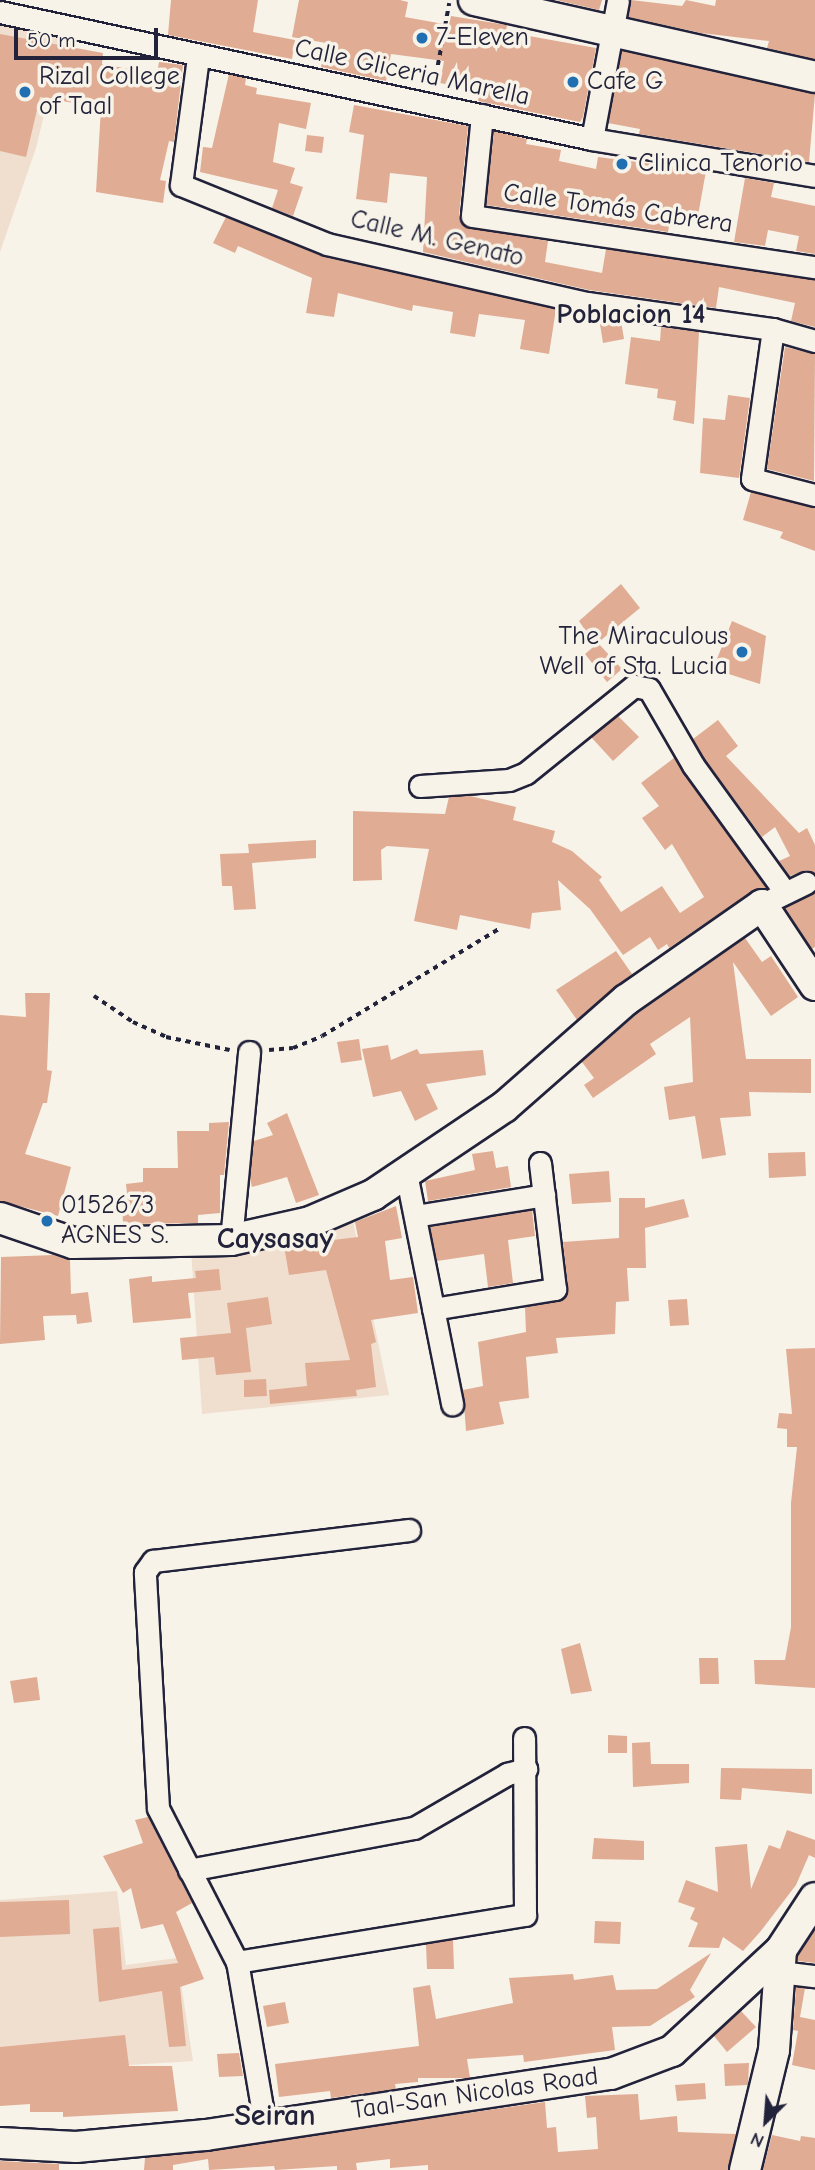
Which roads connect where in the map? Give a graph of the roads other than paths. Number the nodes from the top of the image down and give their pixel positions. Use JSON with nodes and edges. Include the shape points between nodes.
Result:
{"nodes":[{"id":1,"x":474,"y":0,"type":"edge"},
{"id":2,"x":618,"y":0,"type":"edge"},
{"id":3,"x":0,"y":12,"type":"edge"},
{"id":4,"x":612,"y":33,"type":"junction"},
{"id":5,"x":198,"y":57,"type":"junction"},
{"id":6,"x":815,"y":77,"type":"edge"},
{"id":7,"x":482,"y":115,"type":"junction"},
{"id":8,"x":592,"y":139,"type":"junction"},
{"id":9,"x":815,"y":176,"type":"edge"},
{"id":10,"x":815,"y":267,"type":"edge"},
{"id":11,"x":773,"y":329,"type":"junction"},
{"id":12,"x":815,"y":341,"type":"edge"},
{"id":13,"x":815,"y":495,"type":"edge"},
{"id":14,"x":419,"y":786,"type":"dead end"},
{"id":15,"x":806,"y":883,"type":"dead end"},
{"id":16,"x":774,"y":899,"type":"junction"},
{"id":17,"x":815,"y":985,"type":"edge"},
{"id":18,"x":249,"y":1052,"type":"road end"},
{"id":19,"x":540,"y":1163,"type":"dead end"},
{"id":20,"x":406,"y":1173,"type":"junction"},
{"id":21,"x":544,"y":1195,"type":"junction"},
{"id":22,"x":415,"y":1216,"type":"junction"},
{"id":23,"x":0,"y":1218,"type":"edge"},
{"id":24,"x":231,"y":1240,"type":"junction"},
{"id":25,"x":433,"y":1309,"type":"junction"},
{"id":26,"x":452,"y":1404,"type":"dead end"},
{"id":27,"x":409,"y":1530,"type":"dead end"},
{"id":28,"x":524,"y":1738,"type":"dead end"},
{"id":29,"x":526,"y":1769,"type":"junction"},
{"id":30,"x":189,"y":1870,"type":"junction"},
{"id":31,"x":815,"y":1898,"type":"edge"},
{"id":32,"x":780,"y":1961,"type":"junction"},
{"id":33,"x":237,"y":1962,"type":"junction"},
{"id":34,"x":815,"y":1976,"type":"edge"},
{"id":35,"x":264,"y":2125,"type":"junction"},
{"id":36,"x":0,"y":2144,"type":"edge"},
{"id":37,"x":745,"y":2170,"type":"edge"}],
"edges":[{"from":1,"to":4,"type":"main road"},
{"from":2,"to":4,"type":"street"},
{"from":3,"to":5,"type":"street","name":"Calle Gliceria Marella"},
{"from":4,"to":6,"type":"main road"},
{"from":4,"to":8,"type":"street"},
{"from":5,"to":7,"type":"street","name":"Calle Gliceria Marella"},
{"from":5,"to":11,"type":"street","name":"Calle M. Genato","via":[[181,185],[327,244],[587,303]]},
{"from":7,"to":8,"type":"street","name":"Calle Gliceria Marella"},
{"from":7,"to":10,"type":"street","name":"Calle Tomás Cabrera","via":[[472,216]]},
{"from":8,"to":9,"type":"street","name":"Calle Gliceria Marella"},
{"from":11,"to":12,"type":"street","name":"Calle M. Genato"},
{"from":11,"to":13,"type":"street","via":[[752,479]]},
{"from":14,"to":16,"type":"street","via":[[509,780],[526,773],[634,686],[649,689]]},
{"from":15,"to":16,"type":"street"},
{"from":16,"to":17,"type":"main road"},
{"from":16,"to":20,"type":"main road","via":[[626,1000],[504,1107]]},
{"from":18,"to":24,"type":"street"},
{"from":19,"to":21,"type":"street"},
{"from":20,"to":22,"type":"street"},
{"from":20,"to":24,"type":"main road","via":[[373,1195],[310,1222]]},
{"from":21,"to":22,"type":"street"},
{"from":21,"to":25,"type":"street","via":[[555,1289]]},
{"from":22,"to":25,"type":"street"},
{"from":23,"to":24,"type":"main road","via":[[73,1243]]},
{"from":25,"to":26,"type":"street"},
{"from":27,"to":30,"type":"street","via":[[153,1561],[145,1572],[158,1808]]},
{"from":28,"to":29,"type":"street"},
{"from":29,"to":30,"type":"street","via":[[507,1774],[414,1828]]},
{"from":29,"to":33,"type":"street","via":[[526,1915]]},
{"from":30,"to":33,"type":"street"},
{"from":31,"to":32,"type":"main road"},
{"from":32,"to":34,"type":"street"},
{"from":32,"to":35,"type":"main road","name":"Taal-San Nicolas Road","via":[[672,2051],[611,2074]]},
{"from":32,"to":37,"type":"main road","via":[[774,2050]]},
{"from":33,"to":35,"type":"street"},
{"from":35,"to":36,"type":"main road","name":"Taal-San Nicolas Road","via":[[76,2147]]}]}
